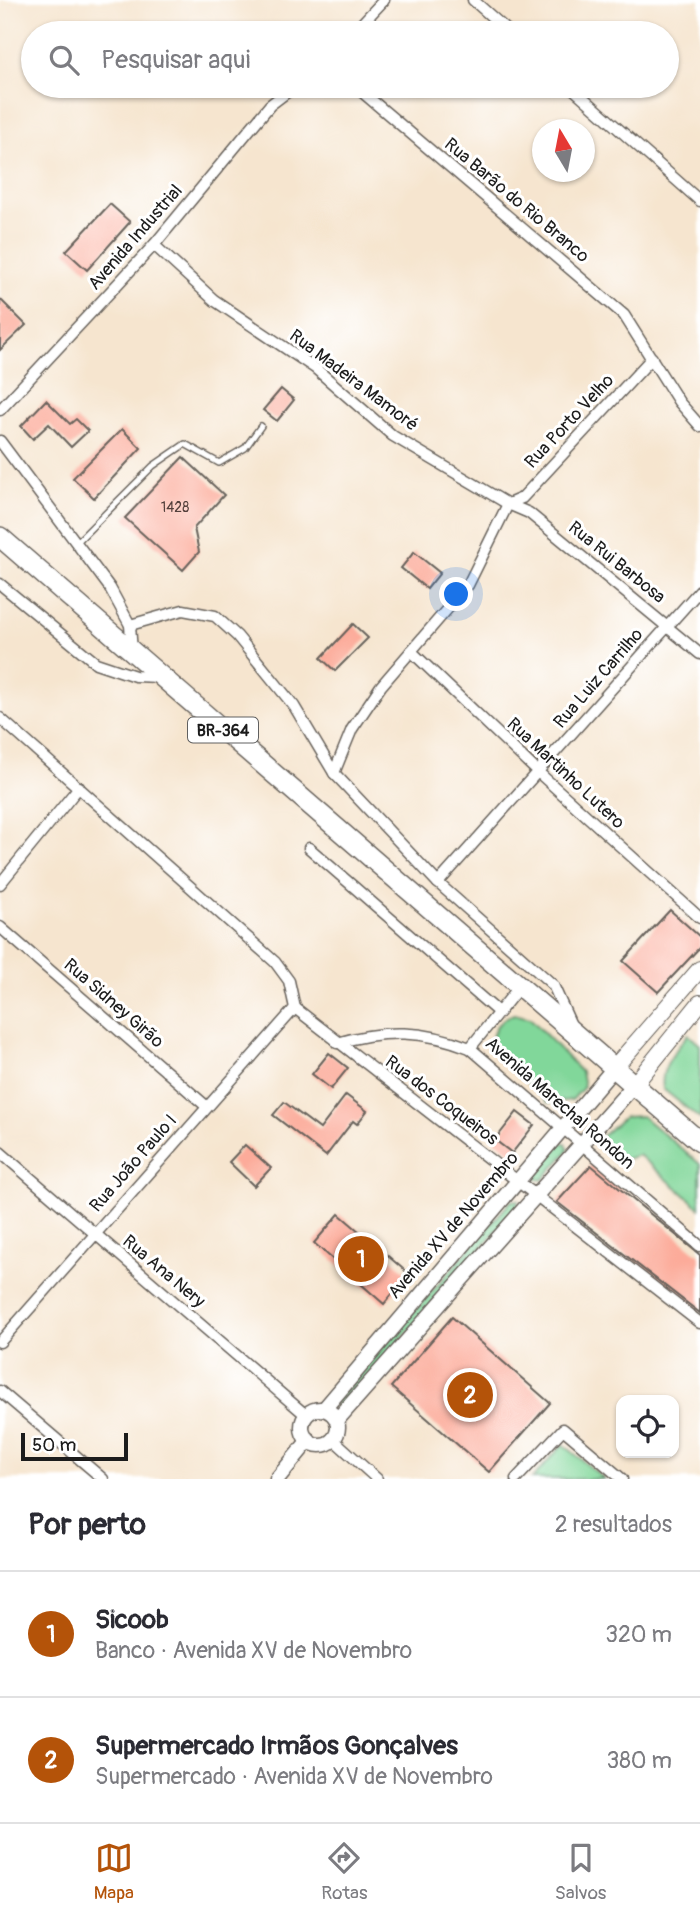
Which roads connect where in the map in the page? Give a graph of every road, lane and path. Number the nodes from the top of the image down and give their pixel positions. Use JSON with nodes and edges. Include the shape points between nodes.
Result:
{"nodes":[{"id":1,"x":384,"y":0,"type":"edge"},
{"id":2,"x":473,"y":0,"type":"edge"},
{"id":3,"x":364,"y":21,"type":"edge"},
{"id":4,"x":497,"y":21,"type":"edge"},
{"id":5,"x":279,"y":98,"type":"edge"},
{"id":6,"x":369,"y":98,"type":"edge"},
{"id":7,"x":584,"y":98,"type":"edge"},
{"id":8,"x":700,"y":201,"type":"edge"},
{"id":9,"x":154,"y":245,"type":"junction"},
{"id":10,"x":649,"y":353,"type":"junction"},
{"id":11,"x":0,"y":410,"type":"edge"},
{"id":12,"x":261,"y":426,"type":"dead end"},
{"id":13,"x":700,"y":426,"type":"edge"},
{"id":14,"x":0,"y":441,"type":"edge"},
{"id":15,"x":508,"y":504,"type":"junction"},
{"id":16,"x":0,"y":537,"type":"edge"},
{"id":17,"x":77,"y":542,"type":"junction"},
{"id":18,"x":0,"y":584,"type":"edge"},
{"id":19,"x":700,"y":590,"type":"edge"},
{"id":20,"x":130,"y":625,"type":"junction"},
{"id":21,"x":668,"y":625,"type":"junction"},
{"id":22,"x":411,"y":651,"type":"junction"},
{"id":23,"x":132,"y":652,"type":"junction"},
{"id":24,"x":700,"y":654,"type":"edge"},
{"id":25,"x":162,"y":677,"type":"junction"},
{"id":26,"x":0,"y":718,"type":"edge"},
{"id":27,"x":334,"y":773,"type":"junction"},
{"id":28,"x":539,"y":773,"type":"junction"},
{"id":29,"x":79,"y":787,"type":"junction"},
{"id":30,"x":309,"y":848,"type":"dead end"},
{"id":31,"x":438,"y":883,"type":"junction"},
{"id":32,"x":0,"y":884,"type":"edge"},
{"id":33,"x":700,"y":918,"type":"edge"},
{"id":34,"x":0,"y":927,"type":"edge"},
{"id":35,"x":700,"y":969,"type":"edge"},
{"id":36,"x":520,"y":986,"type":"junction"},
{"id":37,"x":700,"y":1003,"type":"edge"},
{"id":38,"x":295,"y":1008,"type":"junction"},
{"id":39,"x":498,"y":1012,"type":"junction"},
{"id":40,"x":575,"y":1034,"type":"junction"},
{"id":41,"x":337,"y":1042,"type":"junction"},
{"id":42,"x":470,"y":1048,"type":"junction"},
{"id":43,"x":614,"y":1068,"type":"junction"},
{"id":44,"x":634,"y":1085,"type":"junction"},
{"id":45,"x":206,"y":1106,"type":"junction"},
{"id":46,"x":563,"y":1129,"type":"junction"},
{"id":47,"x":700,"y":1142,"type":"edge"},
{"id":48,"x":580,"y":1144,"type":"junction"},
{"id":49,"x":0,"y":1152,"type":"edge"},
{"id":50,"x":519,"y":1179,"type":"junction"},
{"id":51,"x":537,"y":1194,"type":"junction"},
{"id":52,"x":94,"y":1235,"type":"junction"},
{"id":53,"x":700,"y":1246,"type":"edge"},
{"id":54,"x":700,"y":1323,"type":"edge"},
{"id":55,"x":0,"y":1342,"type":"edge"},
{"id":56,"x":0,"y":1391,"type":"edge"},
{"id":57,"x":324,"y":1409,"type":"junction"},
{"id":58,"x":307,"y":1416,"type":"junction"},
{"id":59,"x":337,"y":1420,"type":"junction"},
{"id":60,"x":333,"y":1439,"type":"junction"},
{"id":61,"x":309,"y":1440,"type":"junction"},
{"id":62,"x":103,"y":1479,"type":"edge"},
{"id":63,"x":277,"y":1479,"type":"edge"},
{"id":64,"x":377,"y":1479,"type":"edge"},
{"id":65,"x":516,"y":1479,"type":"edge"},
{"id":66,"x":622,"y":1479,"type":"edge"}],
"edges":[{"from":1,"to":3,"type":"street"},
{"from":2,"to":4,"type":"street"},
{"from":5,"to":9,"type":"street","name":"Avenida Industrial","via":[[236,143]]},
{"from":6,"to":10,"type":"street","name":"Rua Barão do Rio Branco","via":[[624,315]]},
{"from":7,"to":8,"type":"street"},
{"from":9,"to":11,"type":"street","name":"Avenida Industrial"},
{"from":9,"to":15,"type":"street","name":"Rua Madeira Mamoré","via":[[214,300],[315,368],[393,436]]},
{"from":10,"to":13,"type":"street","name":"Rua Barão do Rio Branco"},
{"from":10,"to":15,"type":"street","name":"Rua Porto Velho","via":[[522,498]]},
{"from":12,"to":17,"type":"lane","via":[[245,448],[219,463],[185,444],[153,466]]},
{"from":14,"to":17,"type":"street"},
{"from":15,"to":21,"type":"street","name":"Rua Rui Barbosa","via":[[528,513]]},
{"from":15,"to":22,"type":"street","via":[[468,585]]},
{"from":16,"to":23,"type":"highway","number":"BR-364"},
{"from":17,"to":20,"type":"street"},
{"from":18,"to":25,"type":"street","via":[[96,663],[135,676]]},
{"from":19,"to":21,"type":"street","name":"Rua Luiz Carrilho"},
{"from":20,"to":23,"type":"street"},
{"from":20,"to":27,"type":"street","via":[[183,610],[215,616],[294,706]]},
{"from":21,"to":24,"type":"street","name":"Rua Rui Barbosa"},
{"from":21,"to":28,"type":"street","name":"Rua Luiz Carrilho"},
{"from":22,"to":27,"type":"street","via":[[352,729]]},
{"from":22,"to":28,"type":"street","name":"Rua Martinho Lutero"},
{"from":23,"to":25,"type":"highway","number":"BR-364"},
{"from":25,"to":36,"type":"highway","number":"BR-364"},
{"from":26,"to":29,"type":"street"},
{"from":27,"to":31,"type":"street"},
{"from":28,"to":31,"type":"street","name":"Rua Luiz Carrilho"},
{"from":28,"to":33,"type":"street","name":"Rua Martinho Lutero"},
{"from":29,"to":32,"type":"street"},
{"from":29,"to":38,"type":"street","via":[[275,962],[289,981]]},
{"from":30,"to":39,"type":"street"},
{"from":31,"to":40,"type":"street","via":[[553,985]]},
{"from":34,"to":45,"type":"street","name":"Rua Sidney Girão"},
{"from":35,"to":43,"type":"main road"},
{"from":36,"to":39,"type":"street"},
{"from":36,"to":40,"type":"highway","number":"BR-364"},
{"from":37,"to":44,"type":"main road"},
{"from":38,"to":41,"type":"street","name":"Rua dos Coqueiros"},
{"from":38,"to":45,"type":"street","name":"Rua João Paulo I"},
{"from":39,"to":42,"type":"street"},
{"from":40,"to":43,"type":"highway","number":"BR-364"},
{"from":41,"to":42,"type":"street","name":"Avenida Marechal Rondon","via":[[391,1031],[436,1036]]},
{"from":41,"to":50,"type":"street","name":"Rua dos Coqueiros"},
{"from":42,"to":46,"type":"street","name":"Avenida Marechal Rondon"},
{"from":43,"to":44,"type":"highway","number":"BR-364"},
{"from":43,"to":46,"type":"street","name":"Avenida XV de Novembro"},
{"from":44,"to":47,"type":"highway","number":"BR-364"},
{"from":44,"to":48,"type":"street"},
{"from":45,"to":52,"type":"street","name":"Rua João Paulo I"},
{"from":46,"to":48,"type":"street","name":"Avenida Marechal Rondon"},
{"from":46,"to":50,"type":"street","name":"Avenida XV de Novembro"},
{"from":48,"to":51,"type":"street"},
{"from":48,"to":53,"type":"street","name":"Avenida Marechal Rondon"},
{"from":49,"to":52,"type":"street","name":"Rua Ana Nery"},
{"from":50,"to":51,"type":"street","name":"Rua dos Coqueiros"},
{"from":50,"to":57,"type":"street","name":"Avenida XV de Novembro"},
{"from":51,"to":54,"type":"street","name":"Rua dos Coqueiros"},
{"from":51,"to":59,"type":"street"},
{"from":52,"to":55,"type":"street","name":"Rua João Paulo I"},
{"from":52,"to":58,"type":"street","name":"Rua Ana Nery"},
{"from":56,"to":62,"type":"street"},
{"from":57,"to":58,"type":"street"},
{"from":57,"to":59,"type":"street"},
{"from":58,"to":61,"type":"street","via":[[303,1431]]},
{"from":59,"to":60,"type":"street"},
{"from":60,"to":61,"type":"street","via":[[319,1444]]},
{"from":60,"to":64,"type":"street"},
{"from":61,"to":63,"type":"street"},
{"from":65,"to":66,"type":"street","via":[[563,1429]]}]}
